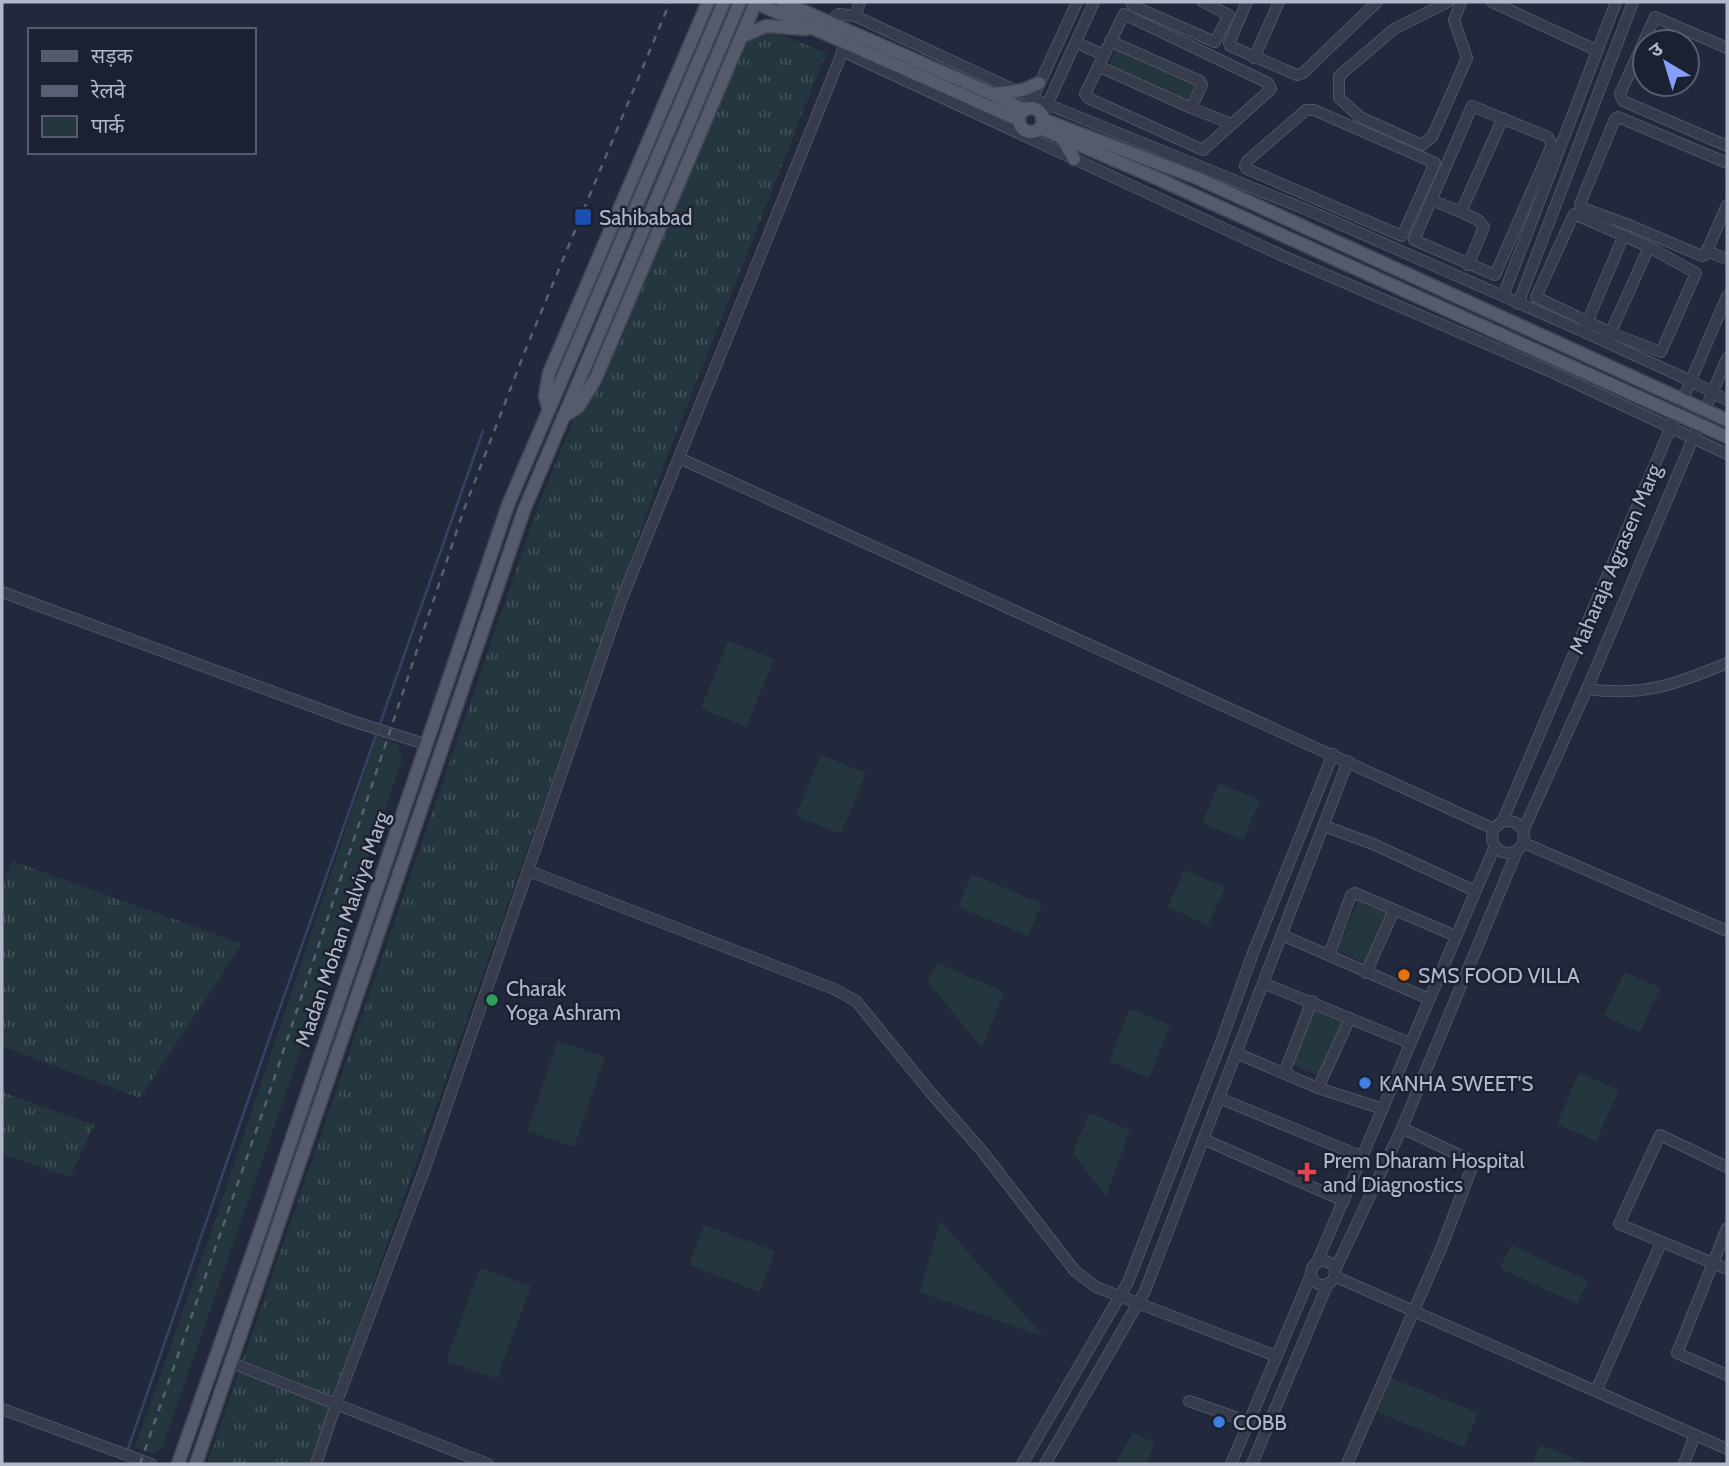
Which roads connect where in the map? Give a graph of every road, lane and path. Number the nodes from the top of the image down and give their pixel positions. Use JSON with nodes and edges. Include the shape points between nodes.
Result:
{"nodes":[{"id":1,"x":708,"y":2,"type":"edge"},
{"id":2,"x":724,"y":2,"type":"edge"},
{"id":3,"x":740,"y":2,"type":"edge"},
{"id":4,"x":755,"y":2,"type":"edge"},
{"id":5,"x":783,"y":2,"type":"edge"},
{"id":6,"x":806,"y":2,"type":"edge"},
{"id":7,"x":860,"y":2,"type":"edge"},
{"id":8,"x":1077,"y":2,"type":"edge"},
{"id":9,"x":1094,"y":2,"type":"edge"},
{"id":10,"x":1131,"y":2,"type":"edge"},
{"id":11,"x":1203,"y":2,"type":"edge"},
{"id":12,"x":1247,"y":2,"type":"edge"},
{"id":13,"x":1279,"y":2,"type":"edge"},
{"id":14,"x":1448,"y":2,"type":"edge"},
{"id":15,"x":1461,"y":2,"type":"edge"},
{"id":16,"x":1492,"y":2,"type":"edge"},
{"id":17,"x":1616,"y":2,"type":"edge"},
{"id":18,"x":1633,"y":2,"type":"edge"},
{"id":19,"x":1371,"y":3,"type":"edge"},
{"id":20,"x":855,"y":16,"type":"junction"},
{"id":21,"x":822,"y":24,"type":"junction"},
{"id":22,"x":743,"y":36,"type":"junction"},
{"id":23,"x":1110,"y":41,"type":"junction"},
{"id":24,"x":1077,"y":43,"type":"junction"},
{"id":25,"x":844,"y":47,"type":"junction"},
{"id":26,"x":1727,"y":48,"type":"edge"},
{"id":27,"x":1596,"y":50,"type":"junction"},
{"id":28,"x":1104,"y":55,"type":"junction"},
{"id":29,"x":1254,"y":58,"type":"junction"},
{"id":30,"x":1098,"y":66,"type":"junction"},
{"id":31,"x":1040,"y":83,"type":"junction"},
{"id":32,"x":1018,"y":91,"type":"junction"},
{"id":33,"x":991,"y":94,"type":"junction"},
{"id":34,"x":1191,"y":108,"type":"junction"},
{"id":35,"x":1026,"y":109,"type":"junction"},
{"id":36,"x":1043,"y":117,"type":"junction"},
{"id":37,"x":1503,"y":118,"type":"junction"},
{"id":38,"x":1232,"y":124,"type":"junction"},
{"id":39,"x":1062,"y":138,"type":"junction"},
{"id":40,"x":1727,"y":146,"type":"edge"},
{"id":41,"x":1074,"y":159,"type":"junction"},
{"id":42,"x":1727,"y":163,"type":"edge"},
{"id":43,"x":1431,"y":200,"type":"junction"},
{"id":44,"x":1322,"y":202,"type":"junction"},
{"id":45,"x":1727,"y":205,"type":"edge"},
{"id":46,"x":1461,"y":212,"type":"junction"},
{"id":47,"x":1317,"y":214,"type":"junction"},
{"id":48,"x":1624,"y":235,"type":"junction"},
{"id":49,"x":1419,"y":244,"type":"junction"},
{"id":50,"x":1649,"y":247,"type":"junction"},
{"id":51,"x":1706,"y":251,"type":"junction"},
{"id":52,"x":1414,"y":257,"type":"junction"},
{"id":53,"x":1727,"y":259,"type":"edge"},
{"id":54,"x":1468,"y":265,"type":"junction"},
{"id":55,"x":1503,"y":296,"type":"junction"},
{"id":56,"x":1727,"y":296,"type":"edge"},
{"id":57,"x":1518,"y":304,"type":"junction"},
{"id":58,"x":1585,"y":326,"type":"junction"},
{"id":59,"x":1608,"y":337,"type":"junction"},
{"id":60,"x":1727,"y":358,"type":"edge"},
{"id":61,"x":1691,"y":381,"type":"junction"},
{"id":62,"x":1712,"y":393,"type":"junction"},
{"id":63,"x":1683,"y":400,"type":"junction"},
{"id":64,"x":1727,"y":400,"type":"edge"},
{"id":65,"x":548,"y":408,"type":"junction"},
{"id":66,"x":1705,"y":410,"type":"junction"},
{"id":67,"x":1677,"y":414,"type":"junction"},
{"id":68,"x":563,"y":417,"type":"junction"},
{"id":69,"x":1727,"y":420,"type":"edge"},
{"id":70,"x":1700,"y":424,"type":"junction"},
{"id":71,"x":1671,"y":428,"type":"junction"},
{"id":72,"x":1727,"y":437,"type":"edge"},
{"id":73,"x":1693,"y":438,"type":"junction"},
{"id":74,"x":1727,"y":454,"type":"edge"},
{"id":75,"x":679,"y":458,"type":"junction"},
{"id":76,"x":2,"y":592,"type":"edge"},
{"id":77,"x":1727,"y":663,"type":"edge"},
{"id":78,"x":1587,"y":689,"type":"junction"},
{"id":79,"x":425,"y":744,"type":"junction"},
{"id":80,"x":1333,"y":754,"type":"junction"},
{"id":81,"x":1348,"y":761,"type":"junction"},
{"id":82,"x":1324,"y":826,"type":"junction"},
{"id":83,"x":1498,"y":826,"type":"junction"},
{"id":84,"x":1523,"y":831,"type":"junction"},
{"id":85,"x":1495,"y":846,"type":"junction"},
{"id":86,"x":1520,"y":847,"type":"junction"},
{"id":87,"x":529,"y":871,"type":"junction"},
{"id":88,"x":1475,"y":891,"type":"junction"},
{"id":89,"x":1394,"y":910,"type":"junction"},
{"id":90,"x":1727,"y":931,"type":"edge"},
{"id":91,"x":1282,"y":934,"type":"junction"},
{"id":92,"x":1456,"y":936,"type":"junction"},
{"id":93,"x":1329,"y":955,"type":"junction"},
{"id":94,"x":1366,"y":973,"type":"junction"},
{"id":95,"x":1263,"y":983,"type":"junction"},
{"id":96,"x":1429,"y":999,"type":"junction"},
{"id":97,"x":1312,"y":1002,"type":"junction"},
{"id":98,"x":1350,"y":1018,"type":"junction"},
{"id":99,"x":1410,"y":1043,"type":"junction"},
{"id":100,"x":1236,"y":1053,"type":"junction"},
{"id":101,"x":1284,"y":1073,"type":"junction"},
{"id":102,"x":1318,"y":1088,"type":"junction"},
{"id":103,"x":1219,"y":1098,"type":"junction"},
{"id":104,"x":1383,"y":1109,"type":"junction"},
{"id":105,"x":1402,"y":1128,"type":"junction"},
{"id":106,"x":1203,"y":1139,"type":"junction"},
{"id":107,"x":1363,"y":1157,"type":"junction"},
{"id":108,"x":1727,"y":1167,"type":"edge"},
{"id":109,"x":1344,"y":1201,"type":"junction"},
{"id":110,"x":1727,"y":1228,"type":"edge"},
{"id":111,"x":1661,"y":1243,"type":"junction"},
{"id":112,"x":1317,"y":1262,"type":"junction"},
{"id":113,"x":1714,"y":1264,"type":"junction"},
{"id":114,"x":1727,"y":1269,"type":"edge"},
{"id":115,"x":1311,"y":1275,"type":"junction"},
{"id":116,"x":1332,"y":1276,"type":"junction"},
{"id":117,"x":1119,"y":1296,"type":"junction"},
{"id":118,"x":1138,"y":1302,"type":"junction"},
{"id":119,"x":1413,"y":1311,"type":"junction"},
{"id":120,"x":1276,"y":1356,"type":"junction"},
{"id":121,"x":232,"y":1363,"type":"junction"},
{"id":122,"x":1727,"y":1375,"type":"edge"},
{"id":123,"x":1596,"y":1391,"type":"junction"},
{"id":124,"x":1189,"y":1401,"type":"dead end"},
{"id":125,"x":336,"y":1404,"type":"junction"},
{"id":126,"x":2,"y":1409,"type":"edge"},
{"id":127,"x":1249,"y":1422,"type":"junction"},
{"id":128,"x":1695,"y":1435,"type":"junction"},
{"id":129,"x":1727,"y":1449,"type":"edge"},
{"id":130,"x":151,"y":1464,"type":"edge"},
{"id":131,"x":177,"y":1464,"type":"edge"},
{"id":132,"x":196,"y":1464,"type":"edge"},
{"id":133,"x":316,"y":1464,"type":"edge"},
{"id":134,"x":488,"y":1464,"type":"edge"},
{"id":135,"x":1022,"y":1464,"type":"edge"},
{"id":136,"x":1045,"y":1464,"type":"edge"},
{"id":137,"x":1231,"y":1464,"type":"edge"},
{"id":138,"x":1252,"y":1464,"type":"edge"},
{"id":139,"x":1347,"y":1464,"type":"edge"},
{"id":140,"x":1684,"y":1464,"type":"edge"}],
"edges":[{"from":1,"to":65,"type":"main road","via":[[549,373]]},
{"from":2,"to":65,"type":"main road","name":"Madan Mohan Malviya Marg"},
{"from":3,"to":68,"type":"main road","name":"Madan Mohan Malviya Marg"},
{"from":4,"to":21,"type":"main road"},
{"from":4,"to":22,"type":"main road"},
{"from":5,"to":21,"type":"main road"},
{"from":6,"to":21,"type":"main road"},
{"from":7,"to":20,"type":"street"},
{"from":8,"to":31,"type":"street"},
{"from":9,"to":24,"type":"street"},
{"from":10,"to":11,"type":"street","via":[[1215,42],[1229,15]]},
{"from":12,"to":29,"type":"street","via":[[1229,43]]},
{"from":13,"to":29,"type":"street"},
{"from":14,"to":15,"type":"street","via":[[1394,29],[1339,76],[1339,98],[1360,117],[1422,145],[1432,137],[1467,58],[1454,20]]},
{"from":16,"to":27,"type":"street"},
{"from":17,"to":27,"type":"street"},
{"from":18,"to":57,"type":"street"},
{"from":19,"to":29,"type":"street","via":[[1303,73],[1297,75]]},
{"from":20,"to":21,"type":"street","via":[[839,14]]},
{"from":20,"to":32,"type":"street"},
{"from":21,"to":22,"type":"main road","via":[[766,26]]},
{"from":21,"to":25,"type":"main road"},
{"from":21,"to":33,"type":"main road"},
{"from":22,"to":68,"type":"main road","via":[[595,380],[578,407]]},
{"from":23,"to":28,"type":"street"},
{"from":23,"to":34,"type":"street","via":[[1200,81]]},
{"from":23,"to":38,"type":"street","via":[[1125,14],[1270,85],[1271,89]]},
{"from":24,"to":28,"type":"street"},
{"from":24,"to":36,"type":"street"},
{"from":25,"to":35,"type":"main road"},
{"from":25,"to":41,"type":"street"},
{"from":25,"to":75,"type":"street"},
{"from":26,"to":40,"type":"street","via":[[1655,17],[1620,94],[1623,101]]},
{"from":27,"to":55,"type":"street"},
{"from":28,"to":30,"type":"street"},
{"from":30,"to":34,"type":"street"},
{"from":30,"to":38,"type":"street","via":[[1086,97],[1200,149],[1206,149]]},
{"from":31,"to":32,"type":"main road"},
{"from":31,"to":35,"type":"street"},
{"from":32,"to":33,"type":"main road"},
{"from":32,"to":35,"type":"street"},
{"from":33,"to":35,"type":"main road"},
{"from":34,"to":38,"type":"street"},
{"from":35,"to":36,"type":"main road","via":[[1038,110]]},
{"from":35,"to":36,"type":"main road","via":[[1025,131],[1033,132]]},
{"from":36,"to":39,"type":"main road"},
{"from":36,"to":47,"type":"street"},
{"from":36,"to":63,"type":"main road","via":[[1197,178]]},
{"from":37,"to":43,"type":"street","via":[[1471,107]]},
{"from":37,"to":46,"type":"street"},
{"from":37,"to":54,"type":"street","via":[[1548,137],[1552,145],[1498,272],[1492,275]]},
{"from":39,"to":41,"type":"main road"},
{"from":39,"to":67,"type":"main road"},
{"from":41,"to":71,"type":"street"},
{"from":42,"to":51,"type":"street","via":[[1618,117],[1580,200],[1582,208],[1702,256]]},
{"from":43,"to":46,"type":"street"},
{"from":43,"to":49,"type":"street","via":[[1414,239]]},
{"from":44,"to":44,"type":"street","via":[[1245,166],[1306,110],[1435,163],[1401,237]]},
{"from":44,"to":47,"type":"street"},
{"from":45,"to":51,"type":"street"},
{"from":46,"to":54,"type":"street","via":[[1484,227]]},
{"from":47,"to":52,"type":"street"},
{"from":48,"to":50,"type":"street"},
{"from":48,"to":58,"type":"street"},
{"from":48,"to":58,"type":"street","via":[[1574,214],[1536,297]]},
{"from":49,"to":52,"type":"street"},
{"from":49,"to":54,"type":"street"},
{"from":50,"to":59,"type":"street"},
{"from":50,"to":59,"type":"street","via":[[1696,273],[1661,352]]},
{"from":51,"to":53,"type":"street"},
{"from":52,"to":55,"type":"street"},
{"from":55,"to":57,"type":"street"},
{"from":56,"to":61,"type":"street","name":"Maharaja Agrasen Marg"},
{"from":57,"to":58,"type":"street"},
{"from":58,"to":59,"type":"street"},
{"from":59,"to":61,"type":"street"},
{"from":60,"to":62,"type":"street","name":"Maharaja Agrasen Marg"},
{"from":61,"to":62,"type":"street"},
{"from":61,"to":63,"type":"street","name":"Maharaja Agrasen Marg"},
{"from":62,"to":64,"type":"street"},
{"from":62,"to":66,"type":"street","name":"Maharaja Agrasen Marg"},
{"from":63,"to":66,"type":"main road"},
{"from":63,"to":67,"type":"street","name":"Maharaja Agrasen Marg"},
{"from":65,"to":79,"type":"main road","name":"Madan Mohan Malviya Marg","via":[[508,505]]},
{"from":66,"to":69,"type":"main road"},
{"from":66,"to":70,"type":"street","name":"Maharaja Agrasen Marg"},
{"from":67,"to":70,"type":"main road"},
{"from":67,"to":71,"type":"street","name":"Maharaja Agrasen Marg"},
{"from":68,"to":121,"type":"main road","name":"Madan Mohan Malviya Marg","via":[[516,535]]},
{"from":70,"to":72,"type":"main road"},
{"from":70,"to":73,"type":"street","name":"Maharaja Agrasen Marg"},
{"from":71,"to":73,"type":"street"},
{"from":71,"to":83,"type":"street","name":"Maharaja Agrasen Marg"},
{"from":73,"to":74,"type":"street"},
{"from":73,"to":78,"type":"street","name":"Maharaja Agrasen Marg"},
{"from":75,"to":80,"type":"street"},
{"from":75,"to":87,"type":"street","via":[[621,601]]},
{"from":76,"to":79,"type":"street"},
{"from":77,"to":78,"type":"street","via":[[1660,688],[1617,693]]},
{"from":78,"to":84,"type":"street","name":"Maharaja Agrasen Marg"},
{"from":79,"to":131,"type":"main road","name":"Madan Mohan Malviya Marg"},
{"from":80,"to":81,"type":"street"},
{"from":80,"to":117,"type":"street"},
{"from":81,"to":82,"type":"street"},
{"from":81,"to":83,"type":"street"},
{"from":82,"to":88,"type":"street"},
{"from":82,"to":91,"type":"street"},
{"from":83,"to":84,"type":"street","via":[[1512,821]]},
{"from":83,"to":85,"type":"street","via":[[1492,839]]},
{"from":84,"to":86,"type":"street"},
{"from":85,"to":86,"type":"street","via":[[1506,853]]},
{"from":85,"to":88,"type":"street"},
{"from":86,"to":90,"type":"street"},
{"from":86,"to":105,"type":"street"},
{"from":87,"to":117,"type":"street","via":[[856,1001],[1075,1271],[1096,1287]]},
{"from":87,"to":125,"type":"street","via":[[412,1207]]},
{"from":88,"to":92,"type":"street"},
{"from":89,"to":92,"type":"street"},
{"from":89,"to":93,"type":"street","via":[[1353,893]]},
{"from":89,"to":94,"type":"street"},
{"from":91,"to":93,"type":"street"},
{"from":91,"to":95,"type":"street"},
{"from":92,"to":96,"type":"street"},
{"from":93,"to":94,"type":"street"},
{"from":94,"to":96,"type":"street"},
{"from":95,"to":97,"type":"street"},
{"from":95,"to":100,"type":"street"},
{"from":96,"to":99,"type":"street"},
{"from":97,"to":98,"type":"street"},
{"from":97,"to":101,"type":"street"},
{"from":98,"to":99,"type":"street"},
{"from":98,"to":102,"type":"street"},
{"from":99,"to":104,"type":"street"},
{"from":100,"to":101,"type":"street"},
{"from":100,"to":103,"type":"street"},
{"from":101,"to":102,"type":"street"},
{"from":102,"to":104,"type":"street"},
{"from":103,"to":106,"type":"street"},
{"from":103,"to":107,"type":"street"},
{"from":104,"to":107,"type":"street"},
{"from":105,"to":116,"type":"street"},
{"from":105,"to":119,"type":"street","via":[[1474,1162]]},
{"from":106,"to":109,"type":"street"},
{"from":106,"to":118,"type":"street"},
{"from":107,"to":109,"type":"street"},
{"from":108,"to":111,"type":"street","via":[[1660,1135],[1619,1224]]},
{"from":109,"to":112,"type":"street"},
{"from":110,"to":113,"type":"street"},
{"from":111,"to":113,"type":"street"},
{"from":111,"to":123,"type":"street"},
{"from":112,"to":115,"type":"street"},
{"from":112,"to":116,"type":"street","via":[[1326,1261]]},
{"from":113,"to":114,"type":"street"},
{"from":113,"to":122,"type":"street","via":[[1678,1353]]},
{"from":115,"to":116,"type":"street","via":[[1317,1283]]},
{"from":115,"to":120,"type":"street"},
{"from":116,"to":119,"type":"street"},
{"from":116,"to":138,"type":"street"},
{"from":117,"to":118,"type":"street"},
{"from":117,"to":135,"type":"street"},
{"from":118,"to":120,"type":"street"},
{"from":118,"to":136,"type":"street"},
{"from":119,"to":123,"type":"street"},
{"from":119,"to":139,"type":"street"},
{"from":120,"to":127,"type":"street"},
{"from":121,"to":125,"type":"street"},
{"from":121,"to":132,"type":"main road","name":"Madan Mohan Malviya Marg"},
{"from":123,"to":128,"type":"street"},
{"from":124,"to":127,"type":"street"},
{"from":125,"to":133,"type":"street"},
{"from":125,"to":134,"type":"street"},
{"from":126,"to":130,"type":"street"},
{"from":127,"to":137,"type":"street"},
{"from":128,"to":129,"type":"street"},
{"from":128,"to":140,"type":"street"}]}
